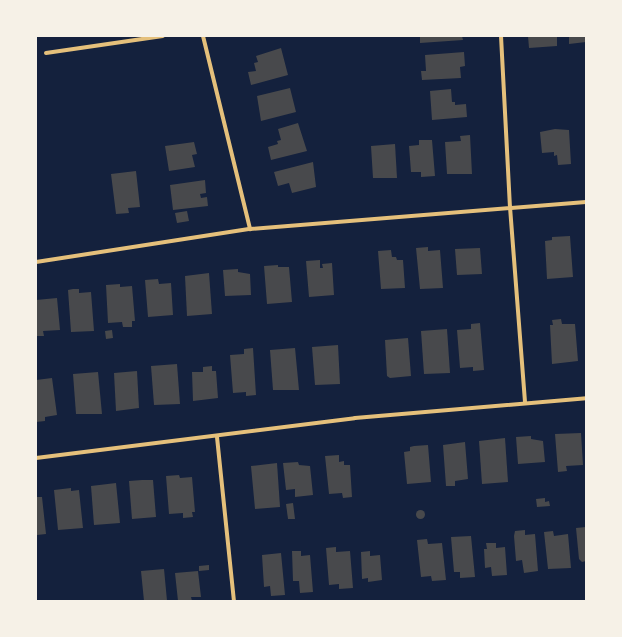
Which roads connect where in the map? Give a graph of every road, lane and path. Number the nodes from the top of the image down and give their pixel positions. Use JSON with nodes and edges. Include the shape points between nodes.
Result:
{"nodes":[{"id":1,"x":163,"y":36,"type":"edge"},
{"id":2,"x":203,"y":36,"type":"edge"},
{"id":3,"x":501,"y":36,"type":"edge"},
{"id":4,"x":46,"y":53,"type":"dead end"},
{"id":5,"x":586,"y":202,"type":"edge"},
{"id":6,"x":510,"y":207,"type":"junction"},
{"id":7,"x":250,"y":229,"type":"junction"},
{"id":8,"x":36,"y":262,"type":"edge"},
{"id":9,"x":586,"y":398,"type":"edge"},
{"id":10,"x":525,"y":402,"type":"junction"},
{"id":11,"x":217,"y":437,"type":"junction"},
{"id":12,"x":36,"y":458,"type":"edge"},
{"id":13,"x":234,"y":601,"type":"edge"}],
"edges":[{"from":1,"to":4,"type":"street"},
{"from":2,"to":7,"type":"street"},
{"from":3,"to":6,"type":"street"},
{"from":5,"to":6,"type":"street"},
{"from":6,"to":7,"type":"street"},
{"from":6,"to":10,"type":"street"},
{"from":7,"to":8,"type":"street"},
{"from":9,"to":10,"type":"street"},
{"from":10,"to":11,"type":"street","via":[[355,418]]},
{"from":11,"to":12,"type":"street"},
{"from":11,"to":13,"type":"street"}]}
